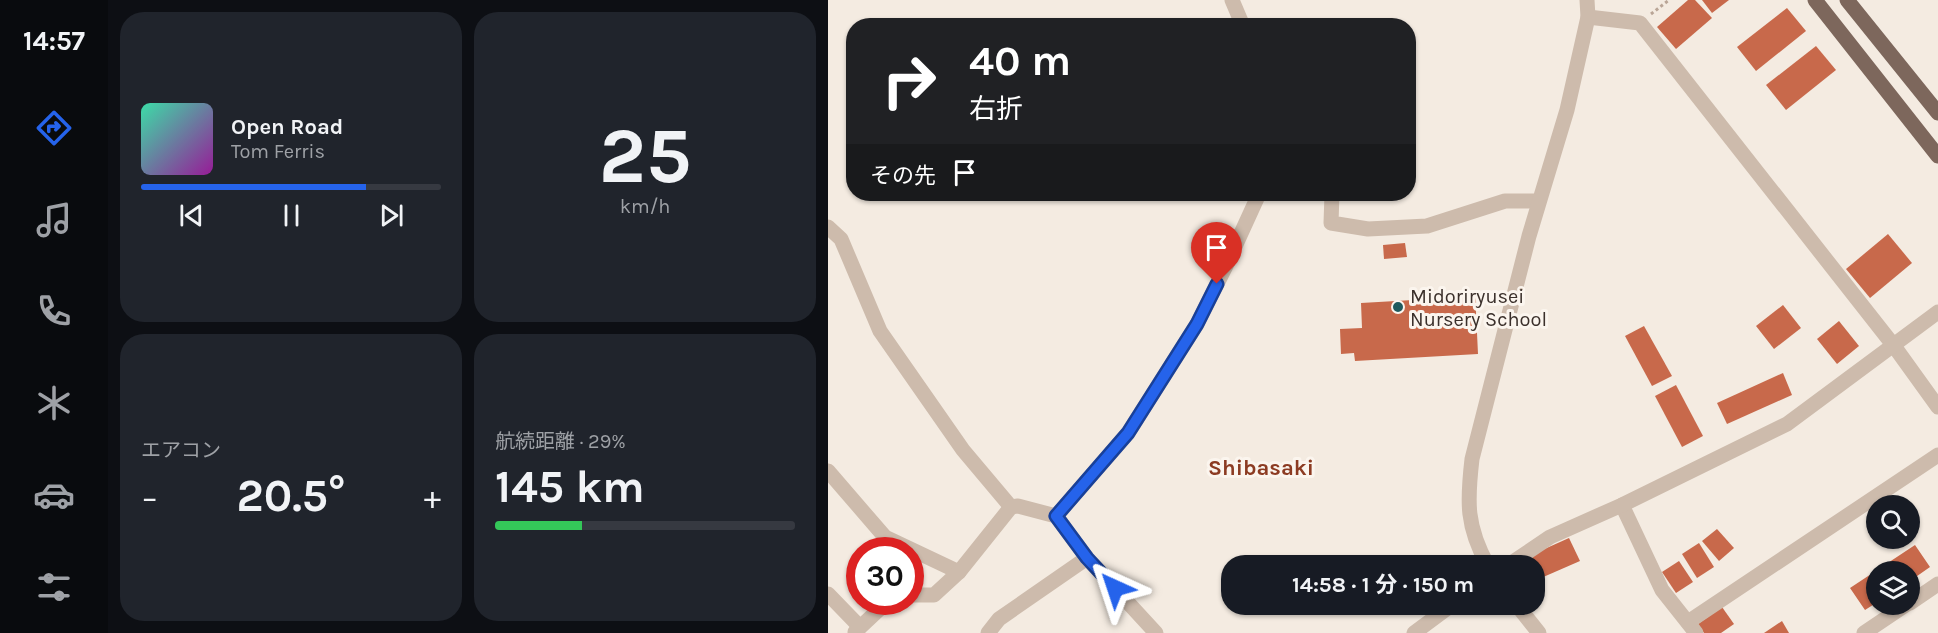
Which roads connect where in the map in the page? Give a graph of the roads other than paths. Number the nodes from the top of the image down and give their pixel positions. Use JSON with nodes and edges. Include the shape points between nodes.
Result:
{"nodes":[{"id":1,"x":1232,"y":0,"type":"edge"},
{"id":2,"x":1587,"y":0,"type":"edge"},
{"id":3,"x":1815,"y":0,"type":"edge"},
{"id":4,"x":1847,"y":0,"type":"edge"},
{"id":5,"x":1588,"y":17,"type":"junction"},
{"id":6,"x":1240,"y":18,"type":"edge"},
{"id":7,"x":1938,"y":113,"type":"edge"},
{"id":8,"x":1938,"y":156,"type":"edge"},
{"id":9,"x":1256,"y":201,"type":"edge"},
{"id":10,"x":1332,"y":201,"type":"edge"},
{"id":11,"x":1539,"y":201,"type":"junction"},
{"id":12,"x":828,"y":227,"type":"edge"},
{"id":13,"x":1938,"y":312,"type":"edge"},
{"id":14,"x":1894,"y":346,"type":"junction"},
{"id":15,"x":1938,"y":407,"type":"edge"},
{"id":16,"x":1938,"y":455,"type":"edge"},
{"id":17,"x":828,"y":471,"type":"edge"},
{"id":18,"x":1622,"y":505,"type":"junction"},
{"id":19,"x":1011,"y":507,"type":"junction"},
{"id":20,"x":1056,"y":516,"type":"junction"},
{"id":21,"x":1482,"y":555,"type":"edge"},
{"id":22,"x":1523,"y":555,"type":"edge"},
{"id":23,"x":1087,"y":558,"type":"junction"},
{"id":24,"x":959,"y":572,"type":"junction"},
{"id":25,"x":1938,"y":584,"type":"edge"},
{"id":26,"x":828,"y":594,"type":"edge"},
{"id":27,"x":924,"y":595,"type":"edge"},
{"id":28,"x":1920,"y":596,"type":"edge"},
{"id":29,"x":873,"y":615,"type":"edge"},
{"id":30,"x":1438,"y":615,"type":"edge"},
{"id":31,"x":1525,"y":615,"type":"edge"},
{"id":32,"x":1891,"y":615,"type":"edge"},
{"id":33,"x":1692,"y":628,"type":"edge"},
{"id":34,"x":857,"y":630,"type":"edge"},
{"id":35,"x":988,"y":633,"type":"edge"},
{"id":36,"x":1156,"y":633,"type":"edge"},
{"id":37,"x":1414,"y":633,"type":"edge"},
{"id":38,"x":1539,"y":633,"type":"edge"},
{"id":39,"x":1864,"y":633,"type":"edge"}],
"edges":[{"from":1,"to":6,"type":"street"},
{"from":2,"to":5,"type":"street"},
{"from":3,"to":8,"type":"main road"},
{"from":4,"to":7,"type":"main road"},
{"from":5,"to":11,"type":"street","via":[[1567,110]]},
{"from":5,"to":14,"type":"street","via":[[1640,23]]},
{"from":9,"to":20,"type":"street","via":[[1197,324],[1128,433]]},
{"from":10,"to":11,"type":"street","via":[[1331,223],[1368,229],[1427,226],[1505,201]]},
{"from":11,"to":21,"type":"street","via":[[1472,459],[1468,497],[1471,526]]},
{"from":12,"to":19,"type":"street","via":[[841,239],[879,331],[963,450]]},
{"from":13,"to":14,"type":"street"},
{"from":14,"to":15,"type":"street"},
{"from":14,"to":18,"type":"street","via":[[1787,424]]},
{"from":16,"to":33,"type":"street"},
{"from":17,"to":24,"type":"street","via":[[885,537]]},
{"from":18,"to":22,"type":"street","via":[[1550,537]]},
{"from":18,"to":33,"type":"street","via":[[1662,590]]},
{"from":19,"to":20,"type":"street"},
{"from":19,"to":24,"type":"street"},
{"from":20,"to":23,"type":"street"},
{"from":23,"to":35,"type":"street","via":[[999,619]]},
{"from":23,"to":36,"type":"street"},
{"from":24,"to":27,"type":"street","via":[[934,595]]},
{"from":25,"to":28,"type":"street"},
{"from":26,"to":34,"type":"street"},
{"from":29,"to":34,"type":"street"},
{"from":30,"to":37,"type":"street"},
{"from":31,"to":38,"type":"street"},
{"from":32,"to":39,"type":"street"}]}
